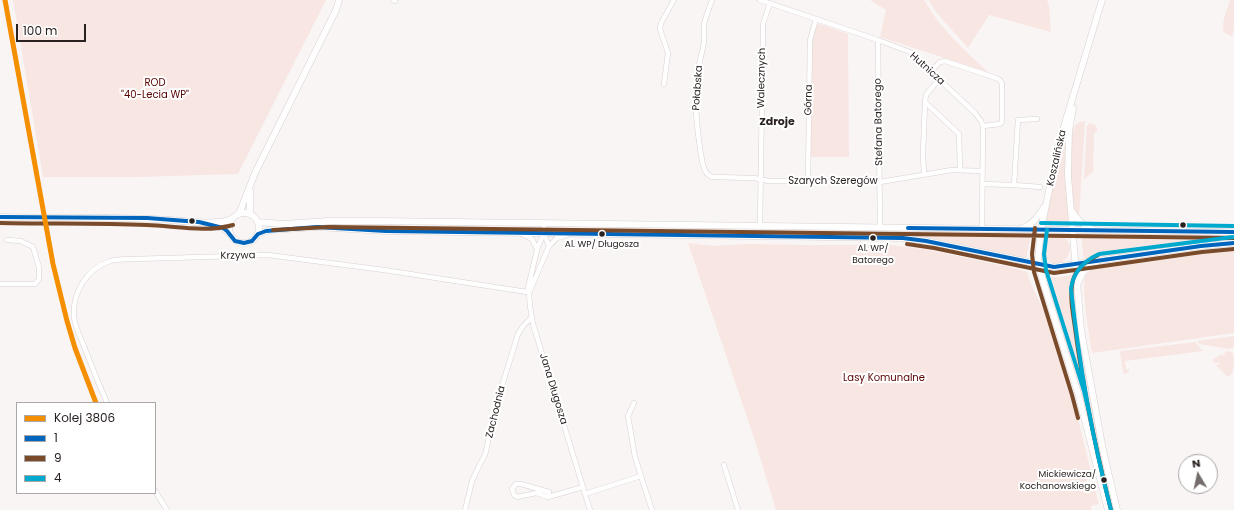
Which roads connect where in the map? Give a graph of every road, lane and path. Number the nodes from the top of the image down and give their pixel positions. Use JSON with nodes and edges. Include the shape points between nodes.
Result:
{"nodes":[{"id":1,"x":339,"y":0,"type":"edge"},
{"id":2,"x":344,"y":0,"type":"edge"},
{"id":3,"x":674,"y":0,"type":"edge"},
{"id":4,"x":712,"y":0,"type":"edge"},
{"id":5,"x":760,"y":0,"type":"edge"},
{"id":6,"x":1102,"y":0,"type":"edge"},
{"id":7,"x":770,"y":3,"type":"junction"},
{"id":8,"x":336,"y":10,"type":"junction"},
{"id":9,"x":816,"y":19,"type":"junction"},
{"id":10,"x":878,"y":40,"type":"junction"},
{"id":11,"x":931,"y":71,"type":"junction"},
{"id":12,"x":939,"y":79,"type":"junction"},
{"id":13,"x":664,"y":84,"type":"dead end"},
{"id":14,"x":1076,"y":89,"type":"junction"},
{"id":15,"x":924,"y":102,"type":"junction"},
{"id":16,"x":1037,"y":119,"type":"dead end"},
{"id":17,"x":983,"y":126,"type":"junction"},
{"id":18,"x":960,"y":170,"type":"junction"},
{"id":19,"x":982,"y":171,"type":"junction"},
{"id":20,"x":924,"y":174,"type":"junction"},
{"id":21,"x":708,"y":176,"type":"joint"},
{"id":22,"x":761,"y":180,"type":"junction"},
{"id":23,"x":808,"y":181,"type":"junction"},
{"id":24,"x":880,"y":182,"type":"junction"},
{"id":25,"x":982,"y":184,"type":"junction"},
{"id":26,"x":1014,"y":185,"type":"junction"},
{"id":27,"x":251,"y":186,"type":"junction"},
{"id":28,"x":1040,"y":187,"type":"dead end"},
{"id":29,"x":1047,"y":200,"type":"junction"},
{"id":30,"x":1070,"y":209,"type":"junction"},
{"id":31,"x":238,"y":214,"type":"junction"},
{"id":32,"x":250,"y":214,"type":"junction"},
{"id":33,"x":0,"y":217,"type":"edge"},
{"id":34,"x":231,"y":219,"type":"junction"},
{"id":35,"x":199,"y":222,"type":"junction"},
{"id":36,"x":258,"y":222,"type":"junction"},
{"id":37,"x":470,"y":223,"type":"junction"},
{"id":38,"x":544,"y":224,"type":"junction"},
{"id":39,"x":727,"y":226,"type":"junction"},
{"id":40,"x":760,"y":226,"type":"junction"},
{"id":41,"x":880,"y":228,"type":"junction"},
{"id":42,"x":982,"y":229,"type":"junction"},
{"id":43,"x":1018,"y":229,"type":"junction"},
{"id":44,"x":1041,"y":230,"type":"junction"},
{"id":45,"x":1072,"y":230,"type":"junction"},
{"id":46,"x":1099,"y":230,"type":"junction"},
{"id":47,"x":1234,"y":232,"type":"edge"},
{"id":48,"x":469,"y":233,"type":"junction"},
{"id":49,"x":518,"y":233,"type":"junction"},
{"id":50,"x":229,"y":234,"type":"junction"},
{"id":51,"x":258,"y":234,"type":"junction"},
{"id":52,"x":544,"y":234,"type":"junction"},
{"id":53,"x":569,"y":234,"type":"junction"},
{"id":54,"x":726,"y":236,"type":"junction"},
{"id":55,"x":7,"y":240,"type":"dead end"},
{"id":56,"x":1234,"y":243,"type":"edge"},
{"id":57,"x":549,"y":246,"type":"junction"},
{"id":58,"x":537,"y":249,"type":"junction"},
{"id":59,"x":1100,"y":260,"type":"junction"},
{"id":60,"x":1039,"y":264,"type":"junction"},
{"id":61,"x":1075,"y":264,"type":"junction"},
{"id":62,"x":0,"y":284,"type":"edge"},
{"id":63,"x":1077,"y":288,"type":"junction"},
{"id":64,"x":528,"y":292,"type":"junction"},
{"id":65,"x":532,"y":317,"type":"junction"},
{"id":66,"x":107,"y":402,"type":"edge"},
{"id":67,"x":634,"y":403,"type":"dead end"},
{"id":68,"x":724,"y":465,"type":"dead end"},
{"id":69,"x":1108,"y":473,"type":"junction"},
{"id":70,"x":1099,"y":475,"type":"junction"},
{"id":71,"x":641,"y":476,"type":"junction"},
{"id":72,"x":583,"y":487,"type":"junction"},
{"id":73,"x":156,"y":493,"type":"edge"},
{"id":74,"x":585,"y":494,"type":"junction"},
{"id":75,"x":548,"y":497,"type":"junction"},
{"id":76,"x":167,"y":510,"type":"edge"},
{"id":77,"x":465,"y":510,"type":"edge"},
{"id":78,"x":590,"y":510,"type":"edge"},
{"id":79,"x":652,"y":510,"type":"edge"},
{"id":80,"x":738,"y":510,"type":"edge"},
{"id":81,"x":1108,"y":510,"type":"edge"},
{"id":82,"x":1117,"y":510,"type":"edge"}],
"edges":[{"from":1,"to":8,"type":"main road"},
{"from":2,"to":8,"type":"main road"},
{"from":3,"to":13,"type":"street","via":[[660,29],[668,53]]},
{"from":4,"to":21,"type":"street","name":"Połabska","via":[[704,22],[704,41],[696,96],[698,138],[703,165]]},
{"from":5,"to":7,"type":"street","name":"Hutnicza"},
{"from":6,"to":14,"type":"main road","name":"Koszalińska"},
{"from":7,"to":9,"type":"street","name":"Hutnicza"},
{"from":7,"to":22,"type":"street","name":"Walecznych","via":[[763,33]]},
{"from":8,"to":27,"type":"main road","via":[[255,173]]},
{"from":9,"to":10,"type":"street","name":"Hutnicza"},
{"from":9,"to":23,"type":"street","name":"Górna","via":[[810,40]]},
{"from":10,"to":11,"type":"street","name":"Hutnicza","via":[[910,52]]},
{"from":10,"to":24,"type":"street","name":"Stefana Batorego"},
{"from":11,"to":12,"type":"street","name":"Hutnicza"},
{"from":11,"to":17,"type":"street","via":[[940,62],[945,61],[1001,81],[1002,122]]},
{"from":12,"to":15,"type":"street","via":[[926,95]]},
{"from":12,"to":17,"type":"street","name":"Hutnicza","via":[[975,113]]},
{"from":14,"to":29,"type":"main road","name":"Koszalińska","via":[[1059,143]]},
{"from":14,"to":30,"type":"main road","name":"Koszalińska","via":[[1069,142]]},
{"from":15,"to":18,"type":"street","via":[[959,134]]},
{"from":15,"to":20,"type":"street"},
{"from":16,"to":26,"type":"street","via":[[1018,120]]},
{"from":17,"to":19,"type":"street"},
{"from":18,"to":19,"type":"street","name":"Szarych Szeregów"},
{"from":18,"to":20,"type":"street","name":"Szarych Szeregów"},
{"from":19,"to":25,"type":"street"},
{"from":20,"to":24,"type":"street","name":"Szarych Szeregów"},
{"from":21,"to":22,"type":"street","name":"Szarych Szeregów"},
{"from":22,"to":23,"type":"street","name":"Szarych Szeregów"},
{"from":22,"to":40,"type":"street","name":"Walecznych"},
{"from":23,"to":24,"type":"street","name":"Szarych Szeregów"},
{"from":24,"to":41,"type":"street","name":"Stefana Batorego"},
{"from":25,"to":26,"type":"street"},
{"from":25,"to":42,"type":"street"},
{"from":26,"to":28,"type":"street"},
{"from":27,"to":31,"type":"main road"},
{"from":27,"to":32,"type":"main road"},
{"from":29,"to":43,"type":"main road","via":[[1037,218]]},
{"from":29,"to":44,"type":"main road","name":"Koszalińska"},
{"from":30,"to":45,"type":"main road","name":"Koszalińska"},
{"from":30,"to":46,"type":"main road","via":[[1083,225]]},
{"from":31,"to":32,"type":"main road"},
{"from":31,"to":34,"type":"main road"},
{"from":32,"to":36,"type":"main road"},
{"from":33,"to":35,"type":"main road","via":[[160,219]]},
{"from":34,"to":35,"type":"main road","via":[[223,222]]},
{"from":34,"to":50,"type":"main road"},
{"from":35,"to":50,"type":"main road","via":[[223,228]]},
{"from":36,"to":37,"type":"main road"},
{"from":36,"to":51,"type":"main road"},
{"from":37,"to":38,"type":"main road"},
{"from":37,"to":48,"type":"main road"},
{"from":38,"to":39,"type":"main road"},
{"from":38,"to":52,"type":"street"},
{"from":39,"to":40,"type":"main road"},
{"from":39,"to":54,"type":"main road"},
{"from":40,"to":41,"type":"main road"},
{"from":41,"to":42,"type":"main road"},
{"from":42,"to":43,"type":"main road"},
{"from":43,"to":44,"type":"main road"},
{"from":44,"to":45,"type":"main road"},
{"from":44,"to":60,"type":"main road","name":"Koszalińska"},
{"from":45,"to":46,"type":"main road"},
{"from":45,"to":61,"type":"main road","name":"Koszalińska"},
{"from":46,"to":47,"type":"main road"},
{"from":48,"to":49,"type":"main road"},
{"from":48,"to":51,"type":"main road","via":[[318,228],[269,230]]},
{"from":49,"to":52,"type":"main road"},
{"from":49,"to":58,"type":"street","via":[[532,239]]},
{"from":50,"to":51,"type":"main road","via":[[235,241],[244,243],[252,241]]},
{"from":52,"to":53,"type":"main road"},
{"from":52,"to":57,"type":"street"},
{"from":52,"to":58,"type":"street"},
{"from":53,"to":54,"type":"main road"},
{"from":53,"to":57,"type":"street","via":[[559,236]]},
{"from":54,"to":60,"type":"main road","via":[[911,239]]},
{"from":55,"to":62,"type":"street","via":[[21,241],[33,247],[39,267],[39,279],[35,284]]},
{"from":56,"to":59,"type":"main road"},
{"from":57,"to":64,"type":"street"},
{"from":58,"to":64,"type":"street"},
{"from":59,"to":61,"type":"main road"},
{"from":59,"to":63,"type":"main road","via":[[1083,272]]},
{"from":60,"to":61,"type":"main road","via":[[1054,267]]},
{"from":60,"to":70,"type":"main road","name":"Koszalińska","via":[[1078,392]]},
{"from":61,"to":63,"type":"main road","name":"Koszalińska"},
{"from":63,"to":69,"type":"main road","name":"Koszalińska","via":[[1085,354]]},
{"from":64,"to":65,"type":"street","name":"Jana Długosza"},
{"from":64,"to":66,"type":"street","name":"Krzywa","via":[[268,255],[110,262],[95,270],[84,281],[74,309],[75,322]]},
{"from":65,"to":72,"type":"street","name":"Jana Długosza"},
{"from":65,"to":77,"type":"street","name":"Zachodnia","via":[[518,334],[497,402],[485,455],[472,481]]},
{"from":67,"to":71,"type":"street","via":[[628,416]]},
{"from":68,"to":80,"type":"street"},
{"from":69,"to":70,"type":"main road"},
{"from":69,"to":82,"type":"main road","name":"Koszalińska"},
{"from":70,"to":81,"type":"main road","name":"Koszalińska"},
{"from":71,"to":74,"type":"street"},
{"from":71,"to":79,"type":"street"},
{"from":72,"to":74,"type":"street","name":"Jana Długosza"},
{"from":72,"to":75,"type":"street"},
{"from":73,"to":76,"type":"street"},
{"from":74,"to":78,"type":"street","name":"Jana Długosza"},
{"from":75,"to":75,"type":"street","via":[[536,493],[517,497],[512,493],[512,489],[515,485],[521,484],[549,492]]}]}
